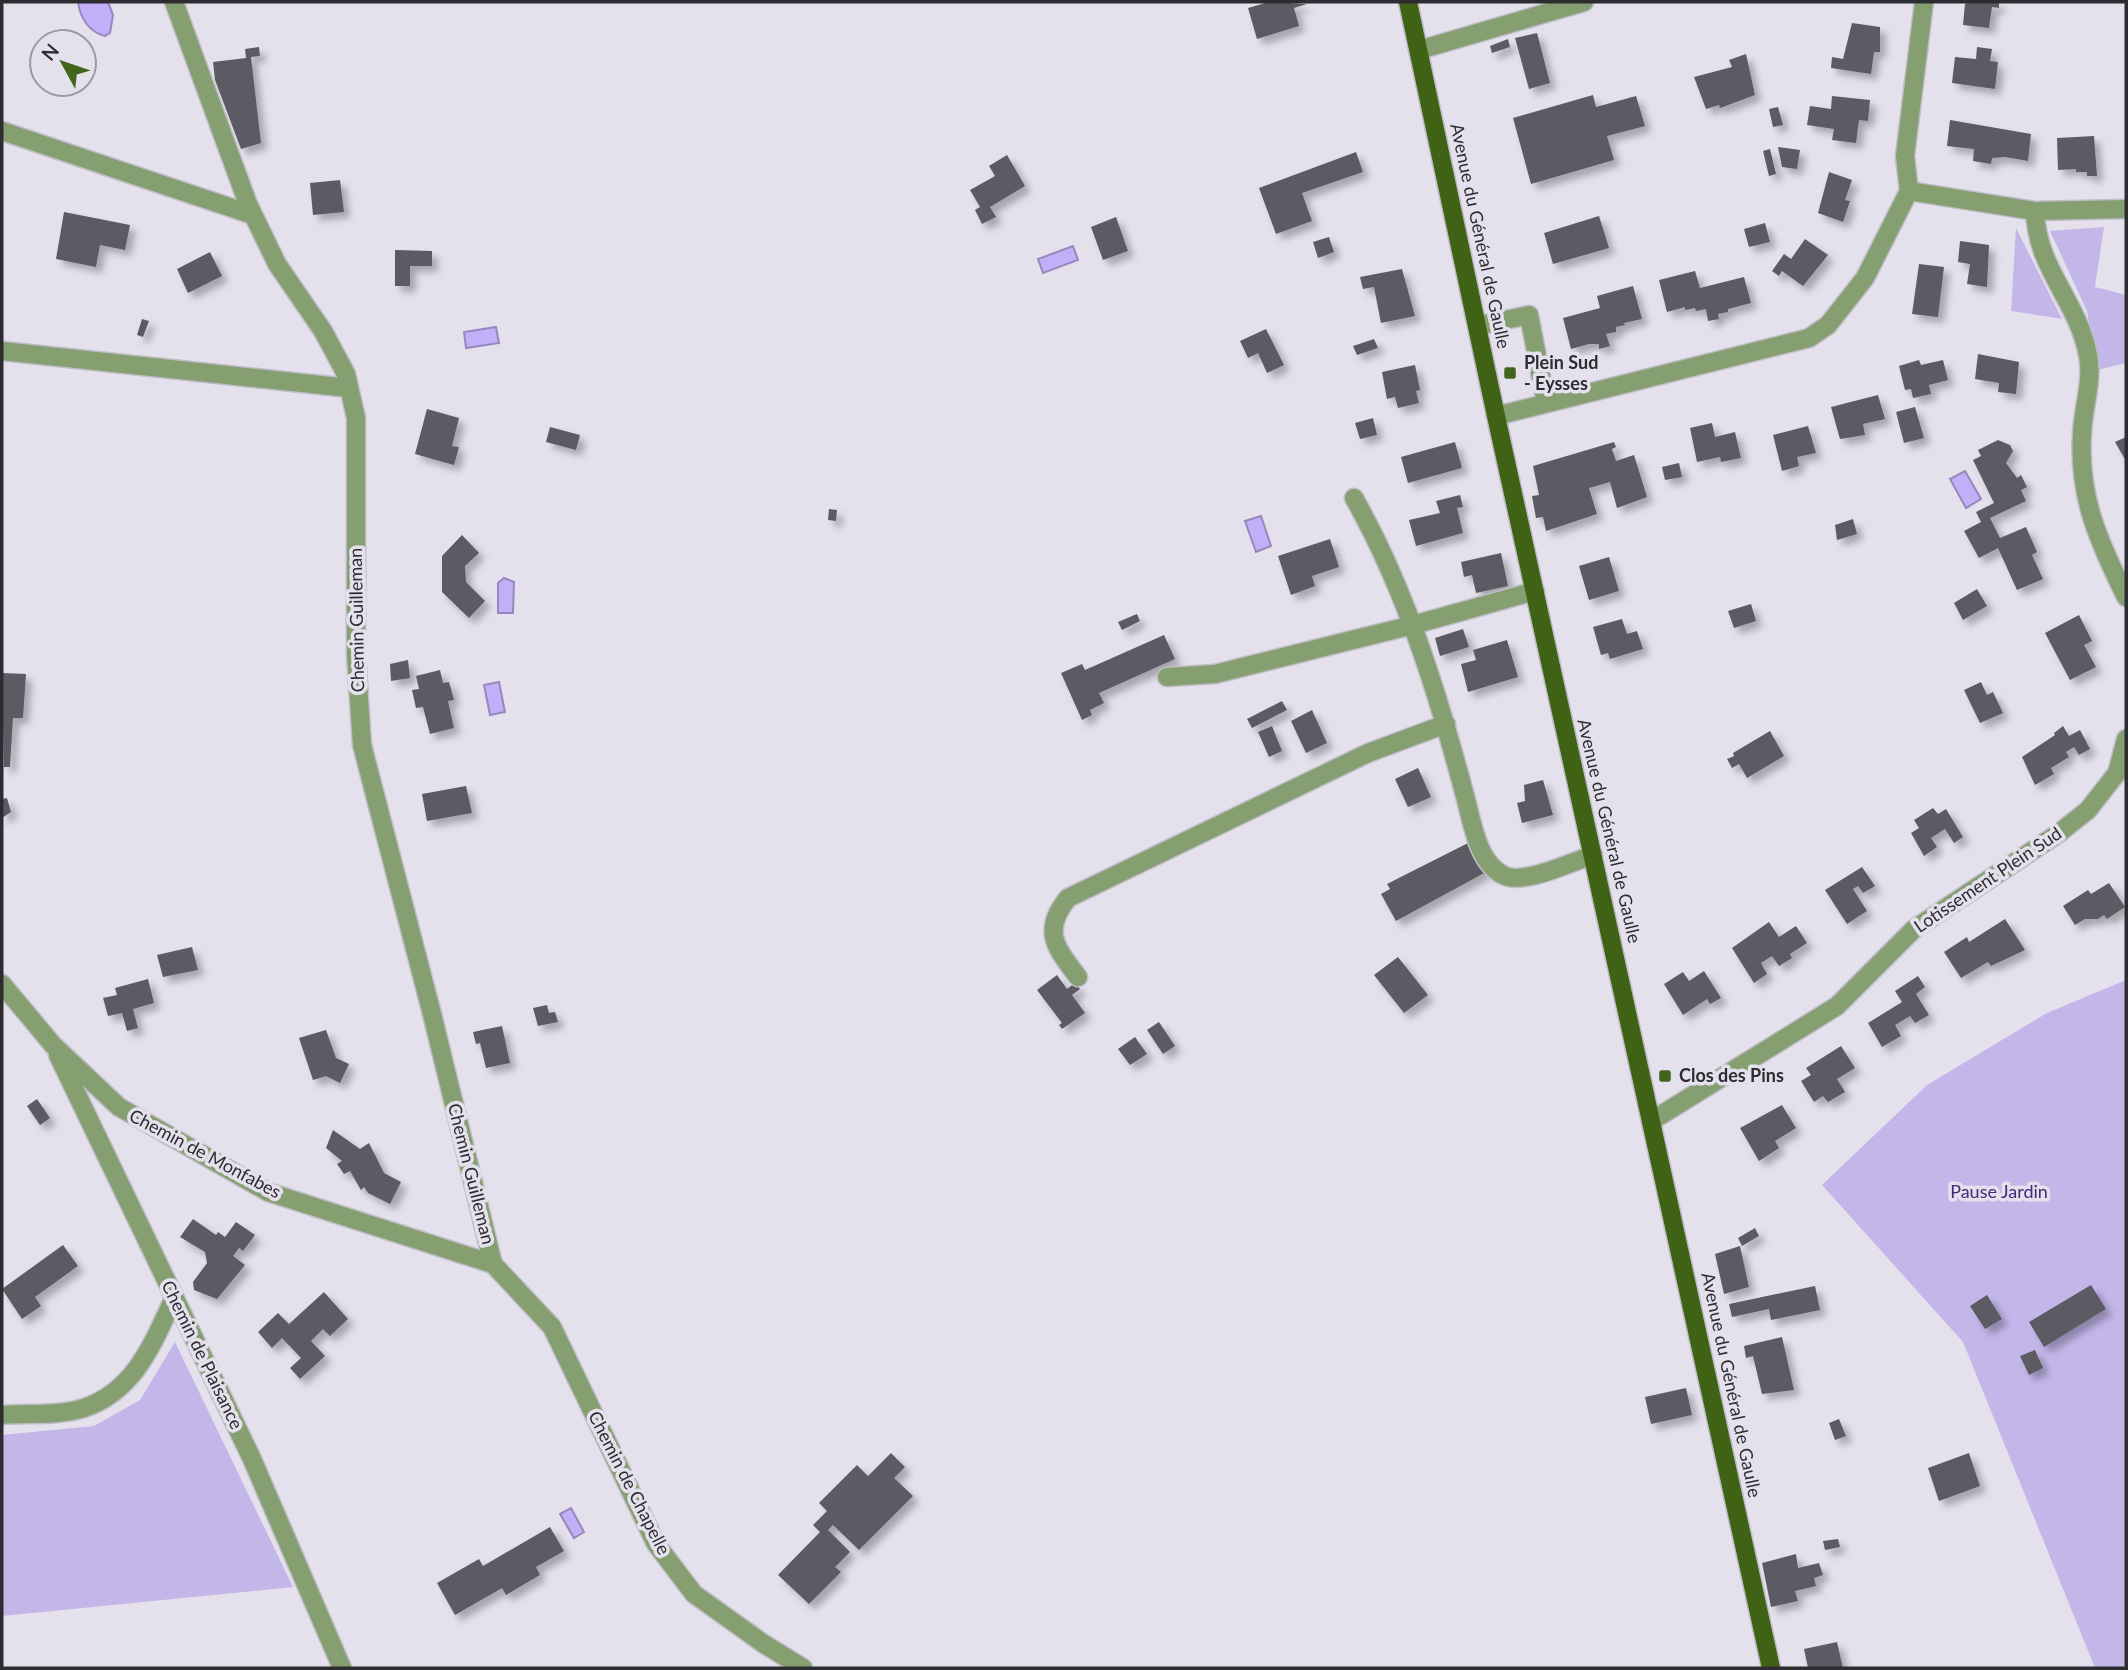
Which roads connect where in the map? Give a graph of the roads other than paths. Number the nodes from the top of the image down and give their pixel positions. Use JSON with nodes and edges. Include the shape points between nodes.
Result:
{"nodes":[{"id":1,"x":174,"y":2,"type":"edge"},
{"id":2,"x":1409,"y":2,"type":"edge"},
{"id":3,"x":1584,"y":2,"type":"edge"},
{"id":4,"x":1924,"y":2,"type":"edge"},
{"id":5,"x":1419,"y":50,"type":"junction"},
{"id":6,"x":2,"y":131,"type":"edge"},
{"id":7,"x":1909,"y":191,"type":"junction"},
{"id":8,"x":2126,"y":209,"type":"edge"},
{"id":9,"x":2035,"y":211,"type":"junction"},
{"id":10,"x":253,"y":215,"type":"junction"},
{"id":11,"x":1477,"y":326,"type":"junction"},
{"id":12,"x":2,"y":351,"type":"edge"},
{"id":13,"x":349,"y":388,"type":"junction"},
{"id":14,"x":1546,"y":403,"type":"junction"},
{"id":15,"x":1496,"y":416,"type":"junction"},
{"id":16,"x":1354,"y":498,"type":"dead end"},
{"id":17,"x":1535,"y":591,"type":"junction"},
{"id":18,"x":2126,"y":597,"type":"edge"},
{"id":19,"x":1413,"y":625,"type":"junction"},
{"id":20,"x":1167,"y":677,"type":"dead end"},
{"id":21,"x":1446,"y":724,"type":"junction"},
{"id":22,"x":2126,"y":739,"type":"edge"},
{"id":23,"x":1593,"y":855,"type":"junction"},
{"id":24,"x":1078,"y":977,"type":"dead end"},
{"id":25,"x":2,"y":984,"type":"edge"},
{"id":26,"x":53,"y":1045,"type":"junction"},
{"id":27,"x":1653,"y":1120,"type":"junction"},
{"id":28,"x":493,"y":1264,"type":"junction"},
{"id":29,"x":174,"y":1298,"type":"junction"},
{"id":30,"x":2,"y":1415,"type":"edge"},
{"id":31,"x":342,"y":1668,"type":"edge"},
{"id":32,"x":803,"y":1668,"type":"edge"},
{"id":33,"x":1771,"y":1668,"type":"edge"}],
"edges":[{"from":1,"to":10,"type":"street","name":"Chemin Guilleman"},
{"from":2,"to":5,"type":"main road","name":"Avenue du Général de Gaulle"},
{"from":3,"to":5,"type":"street"},
{"from":4,"to":7,"type":"street","via":[[1905,156]]},
{"from":5,"to":11,"type":"main road","name":"Avenue du Général de Gaulle"},
{"from":6,"to":10,"type":"street"},
{"from":7,"to":9,"type":"street"},
{"from":7,"to":14,"type":"street","via":[[1865,278],[1828,325],[1809,338]]},
{"from":8,"to":9,"type":"street"},
{"from":9,"to":18,"type":"street","via":[[2043,257],[2078,319],[2088,356],[2090,378],[2082,434],[2088,510]]},
{"from":10,"to":13,"type":"street","name":"Chemin Guilleman","via":[[277,264],[323,331]]},
{"from":11,"to":14,"type":"street","via":[[1529,315]]},
{"from":11,"to":15,"type":"main road","name":"Avenue du Général de Gaulle"},
{"from":12,"to":13,"type":"street"},
{"from":13,"to":28,"type":"street","name":"Chemin Guilleman","via":[[356,418],[356,654],[362,745]]},
{"from":14,"to":15,"type":"street"},
{"from":15,"to":17,"type":"main road","name":"Avenue du Général de Gaulle"},
{"from":16,"to":19,"type":"street"},
{"from":17,"to":19,"type":"street"},
{"from":17,"to":23,"type":"main road","name":"Avenue du Général de Gaulle"},
{"from":19,"to":20,"type":"street","via":[[1215,674]]},
{"from":19,"to":21,"type":"street"},
{"from":21,"to":23,"type":"street","via":[[1477,841],[1501,875],[1517,880]]},
{"from":21,"to":24,"type":"street","via":[[1368,753],[1068,898],[1056,912],[1052,931],[1056,948]]},
{"from":22,"to":27,"type":"street","name":"Lotissement Plein Sud","via":[[2117,773],[2088,810],[1914,929],[1837,1006]]},
{"from":23,"to":27,"type":"main road","name":"Avenue du Général de Gaulle"},
{"from":25,"to":26,"type":"street","name":"Chemin de Monfabes"},
{"from":26,"to":28,"type":"street","name":"Chemin de Monfabes","via":[[119,1107],[268,1192]]},
{"from":26,"to":29,"type":"street","name":"Chemin de Plaisance"},
{"from":27,"to":33,"type":"main road","name":"Avenue du Général de Gaulle"},
{"from":28,"to":32,"type":"street","name":"Chemin de Chapelle","via":[[552,1327],[656,1544],[694,1594]]},
{"from":29,"to":30,"type":"street","via":[[145,1361],[110,1396],[82,1409]]},
{"from":29,"to":31,"type":"street","name":"Chemin de Plaisance","via":[[252,1459]]}]}
